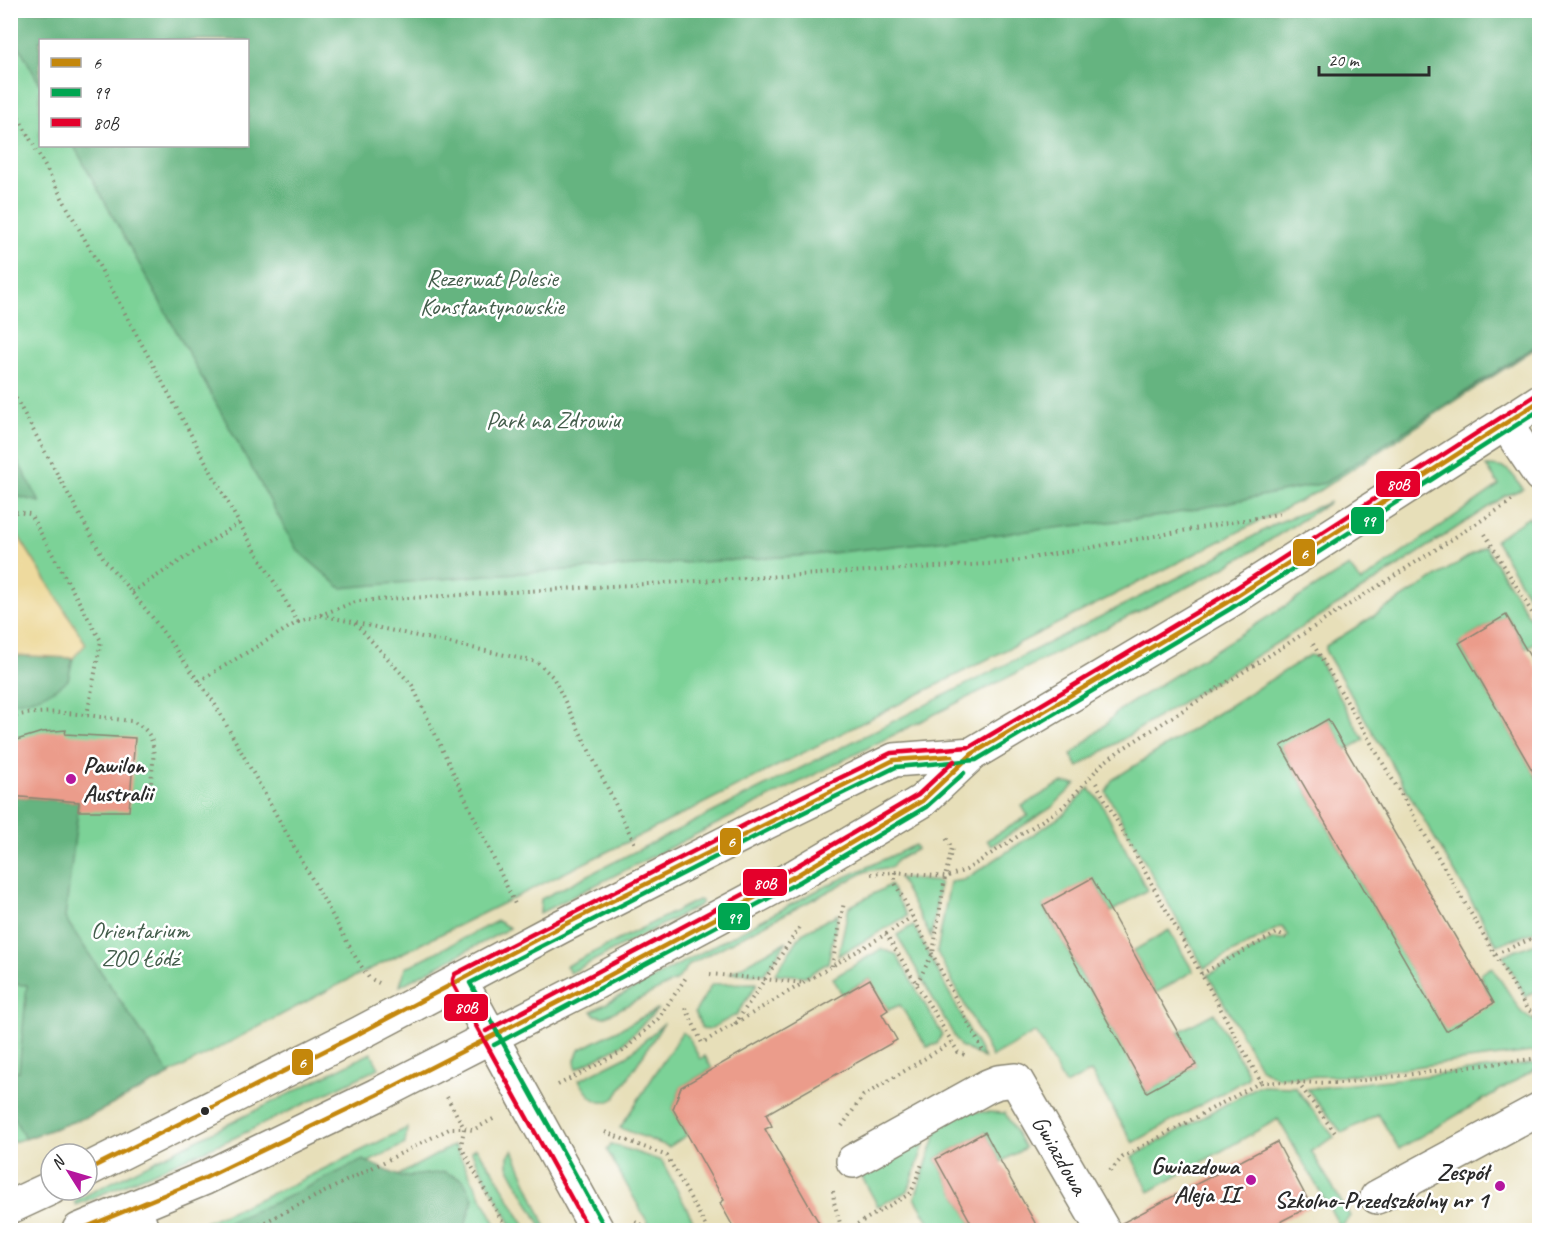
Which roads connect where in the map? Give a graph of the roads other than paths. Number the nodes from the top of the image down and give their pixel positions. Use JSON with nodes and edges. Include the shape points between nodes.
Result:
{"nodes":[{"id":1,"x":1539,"y":401,"type":"edge"},
{"id":2,"x":1505,"y":423,"type":"junction"},
{"id":3,"x":1531,"y":485,"type":"edge"},
{"id":4,"x":972,"y":754,"type":"junction"},
{"id":5,"x":460,"y":980,"type":"junction"},
{"id":6,"x":490,"y":1038,"type":"junction"},
{"id":7,"x":1539,"y":1109,"type":"edge"},
{"id":8,"x":854,"y":1161,"type":"dead end"},
{"id":9,"x":99,"y":1164,"type":"edge"},
{"id":10,"x":39,"y":1193,"type":"edge"},
{"id":11,"x":1377,"y":1197,"type":"dead end"},
{"id":12,"x":10,"y":1206,"type":"edge"},
{"id":13,"x":139,"y":1219,"type":"edge"},
{"id":14,"x":79,"y":1230,"type":"edge"},
{"id":15,"x":597,"y":1230,"type":"edge"},
{"id":16,"x":1103,"y":1230,"type":"edge"}],
"edges":[{"from":1,"to":2,"type":"main road"},
{"from":2,"to":3,"type":"main road"},
{"from":2,"to":4,"type":"main road","via":[[1226,603]]},
{"from":4,"to":5,"type":"main road","via":[[894,760]]},
{"from":4,"to":6,"type":"main road","via":[[922,801],[903,813],[796,875]]},
{"from":5,"to":6,"type":"main road"},
{"from":5,"to":9,"type":"main road"},
{"from":6,"to":13,"type":"main road","via":[[205,1178]]},
{"from":6,"to":15,"type":"main road"},
{"from":7,"to":11,"type":"main road"},
{"from":8,"to":16,"type":"main road","name":"Gwiazdowa","via":[[1002,1076],[1083,1194]]},
{"from":10,"to":12,"type":"main road"},
{"from":13,"to":14,"type":"main road"}]}
